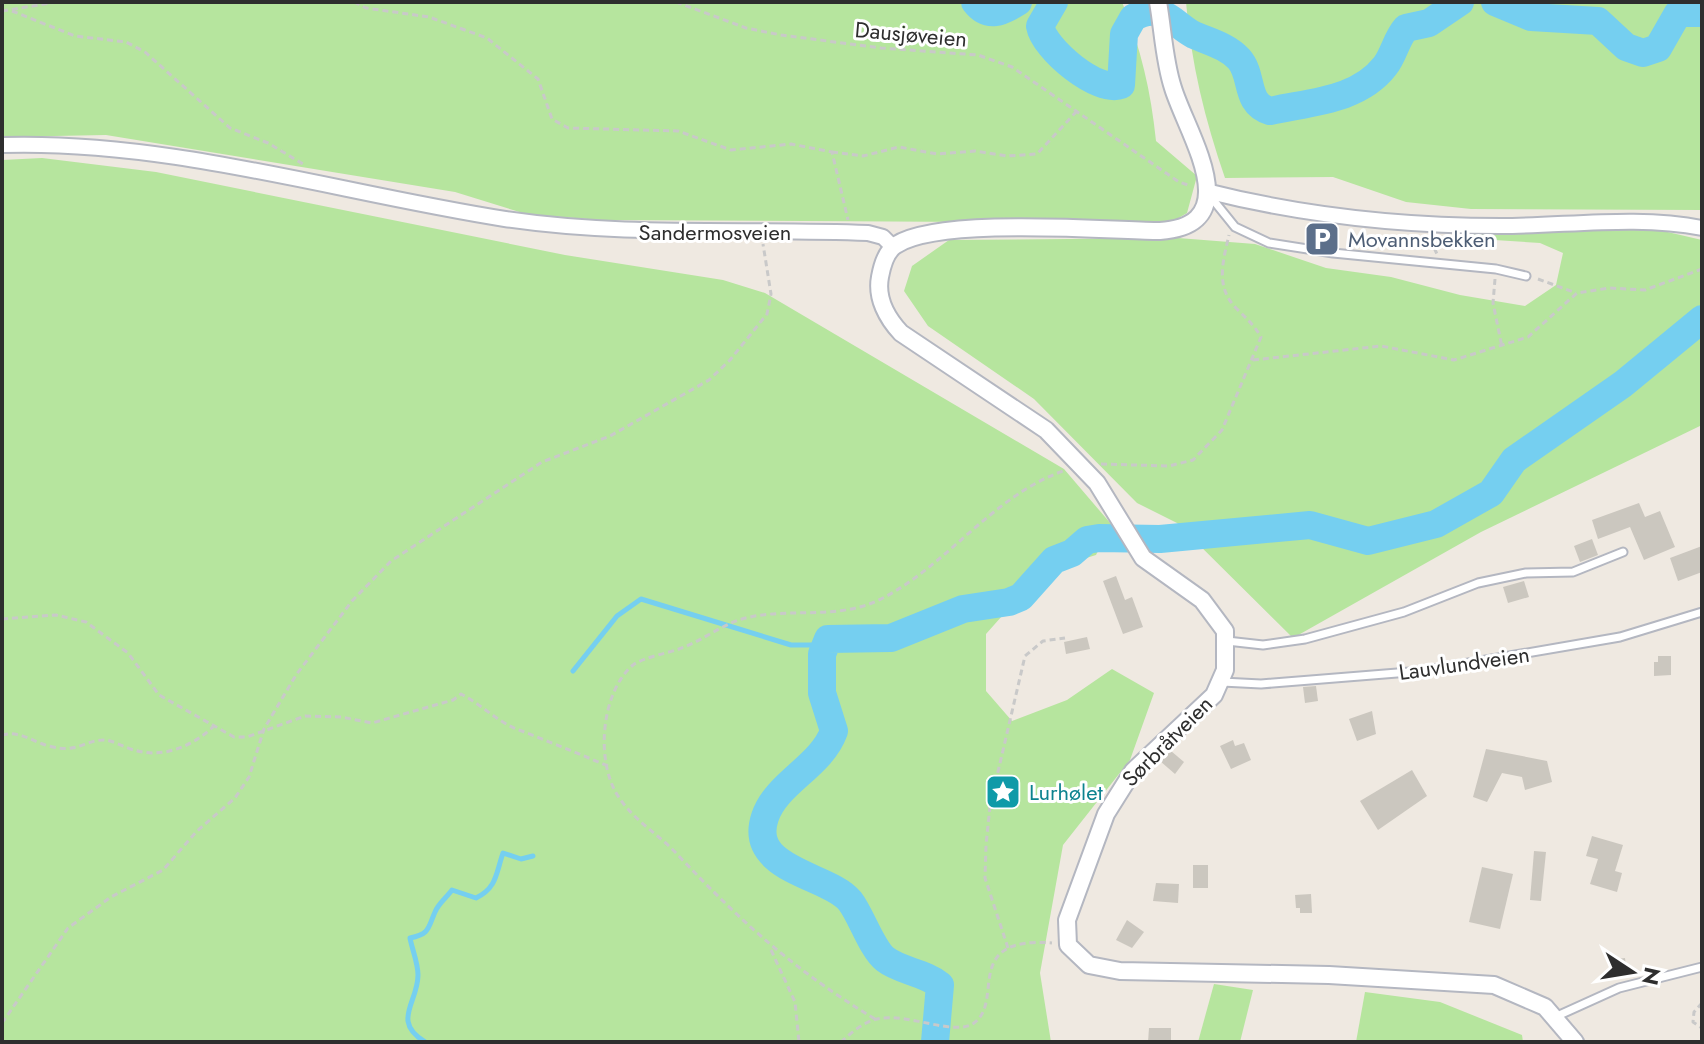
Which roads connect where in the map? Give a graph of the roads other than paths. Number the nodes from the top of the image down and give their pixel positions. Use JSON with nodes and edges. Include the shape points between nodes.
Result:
{"nodes":[{"id":1,"x":1159,"y":9,"type":"edge"},
{"id":2,"x":2,"y":145,"type":"edge"},
{"id":3,"x":1206,"y":191,"type":"junction"},
{"id":4,"x":1702,"y":228,"type":"edge"},
{"id":5,"x":892,"y":246,"type":"junction"},
{"id":6,"x":1526,"y":276,"type":"road end"},
{"id":7,"x":1623,"y":552,"type":"dead end"},
{"id":8,"x":1702,"y":612,"type":"edge"},
{"id":9,"x":1227,"y":641,"type":"junction"},
{"id":10,"x":1222,"y":682,"type":"junction"},
{"id":11,"x":1702,"y":967,"type":"edge"},
{"id":12,"x":1555,"y":1017,"type":"junction"},
{"id":13,"x":1575,"y":1042,"type":"edge"}],
"edges":[{"from":1,"to":3,"type":"street","via":[[1172,87],[1204,168]]},
{"from":2,"to":5,"type":"street","name":"Sandermosveien","via":[[130,150],[506,219],[623,232],[849,232],[877,235]]},
{"from":3,"to":4,"type":"street","via":[[1257,204],[1427,223]]},
{"from":3,"to":5,"type":"street","via":[[1200,214],[1180,230],[950,230]]},
{"from":3,"to":6,"type":"lane","via":[[1231,224],[1269,243]]},
{"from":5,"to":9,"type":"street","via":[[879,284],[892,323],[1046,430],[1082,464],[1149,565],[1202,600],[1220,621]]},
{"from":7,"to":9,"type":"lane","via":[[1573,572],[1526,573],[1478,583],[1384,618],[1305,639],[1263,645]]},
{"from":8,"to":10,"type":"lane","name":"Lauvlundveien","via":[[1620,637],[1422,671],[1261,684]]},
{"from":9,"to":10,"type":"street","name":"Sørbråtveien"},
{"from":10,"to":12,"type":"street","name":"Sørbråtveien","via":[[1116,793],[1067,920],[1068,945],[1080,960],[1101,969],[1146,973],[1329,975],[1494,985],[1525,996]]},
{"from":11,"to":12,"type":"lane","via":[[1619,988]]},
{"from":12,"to":13,"type":"street","name":"Sørbråtveien"}]}
